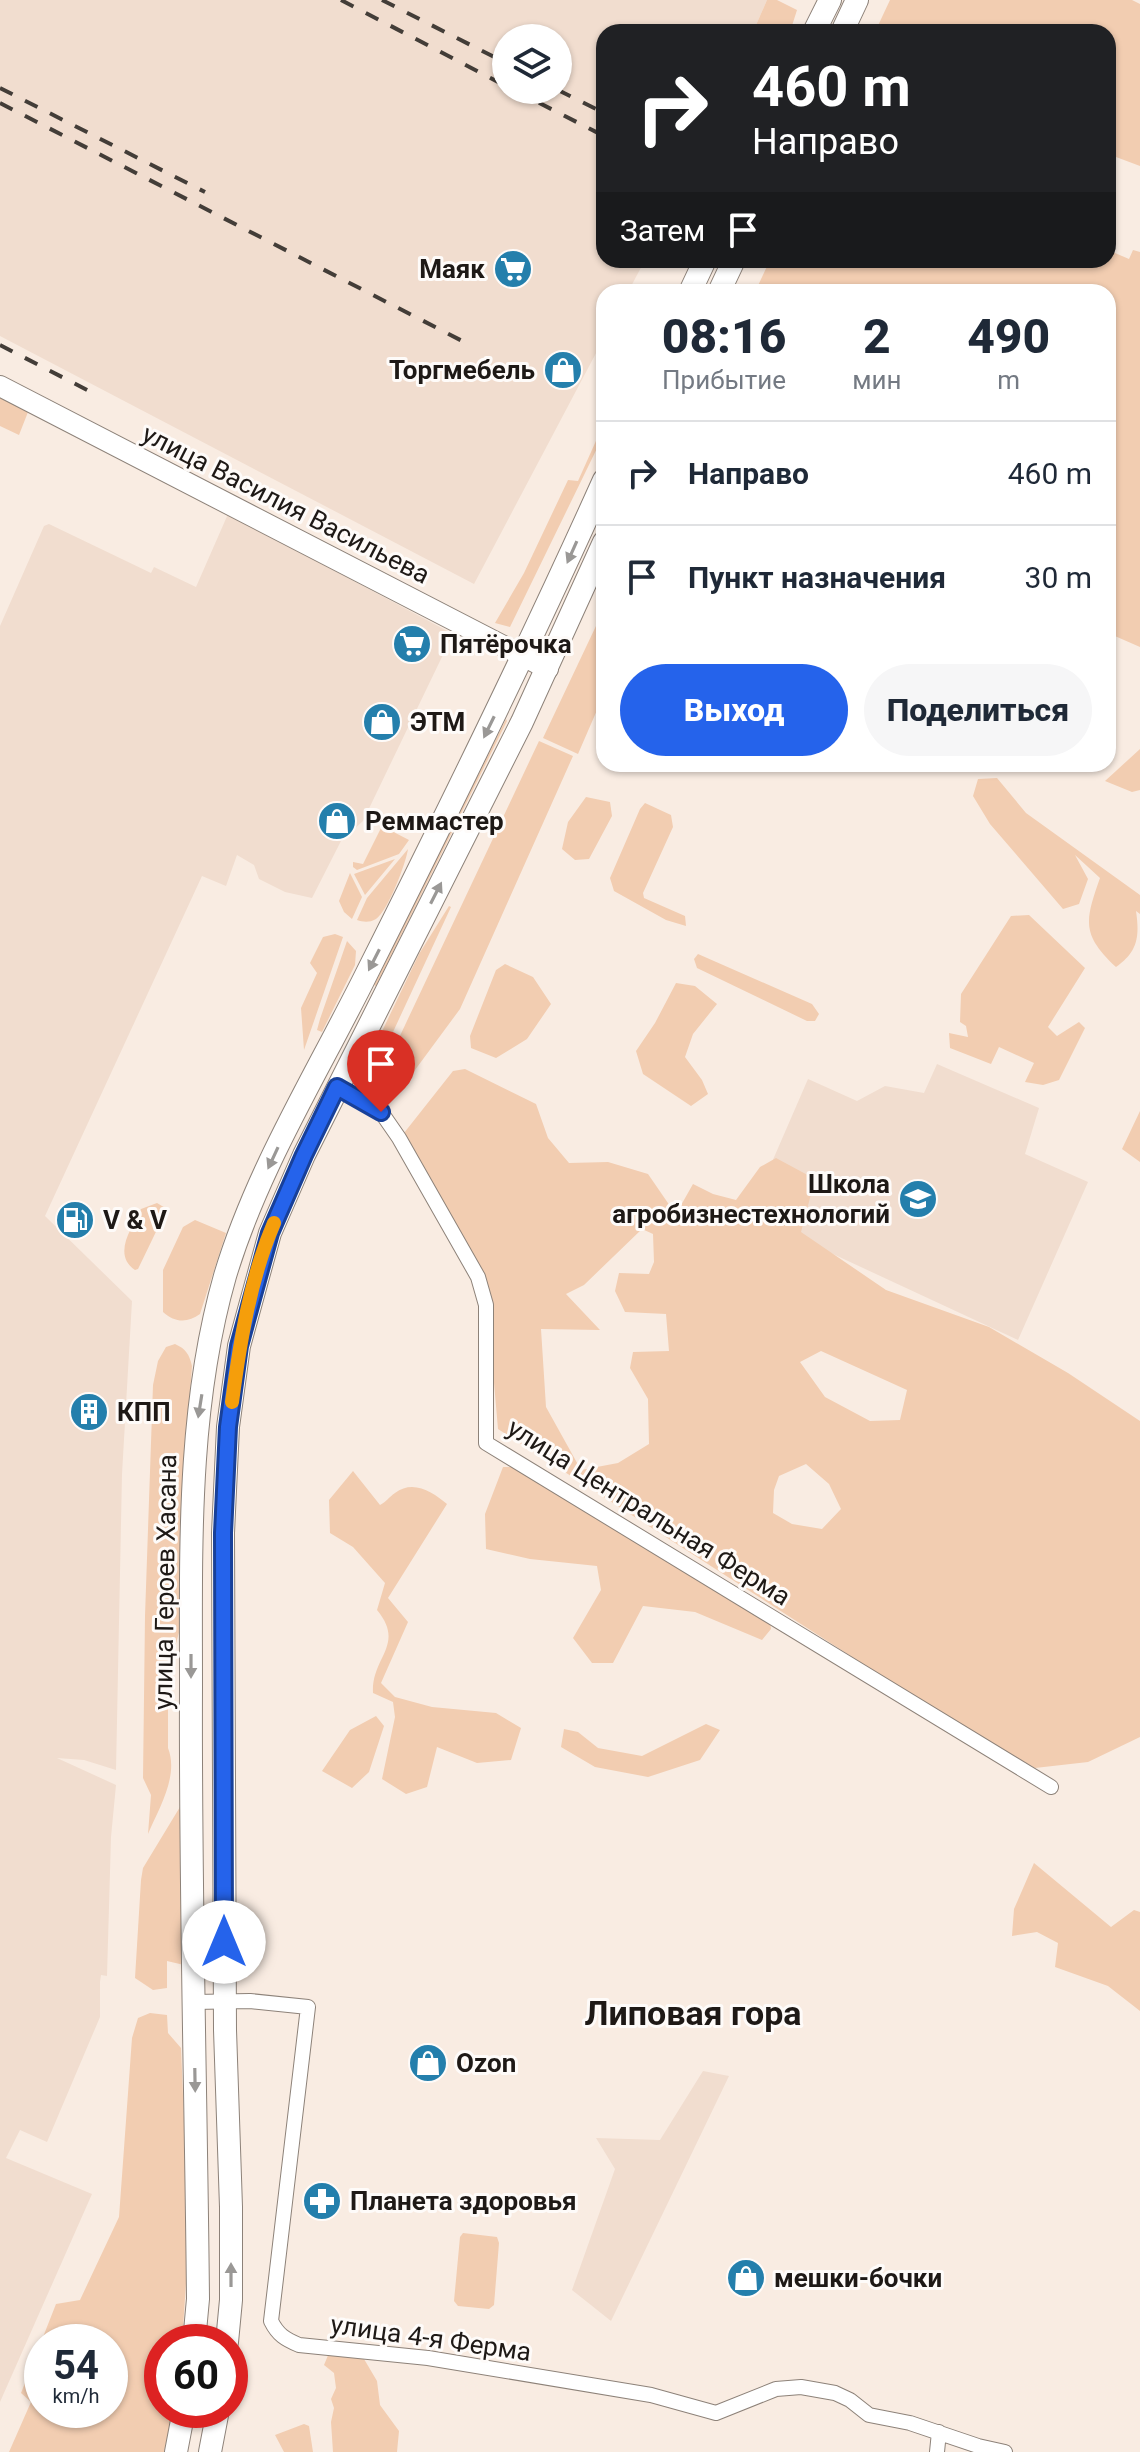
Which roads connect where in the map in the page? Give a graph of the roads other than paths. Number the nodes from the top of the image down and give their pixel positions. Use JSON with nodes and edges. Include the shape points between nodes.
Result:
{"nodes":[{"id":1,"x":830,"y":0,"type":"edge"},
{"id":2,"x":857,"y":0,"type":"edge"},
{"id":3,"x":818,"y":24,"type":"edge"},
{"id":4,"x":846,"y":24,"type":"edge"},
{"id":5,"x":0,"y":386,"type":"edge"},
{"id":6,"x":596,"y":498,"type":"edge"},
{"id":7,"x":596,"y":560,"type":"edge"},
{"id":8,"x":524,"y":657,"type":"junction"},
{"id":9,"x":548,"y":669,"type":"junction"},
{"id":10,"x":337,"y":1087,"type":"junction"},
{"id":11,"x":1051,"y":1787,"type":"dead end"},
{"id":12,"x":225,"y":2001,"type":"junction"},
{"id":13,"x":194,"y":2002,"type":"junction"},
{"id":14,"x":196,"y":2324,"type":"edge"},
{"id":15,"x":229,"y":2324,"type":"edge"},
{"id":16,"x":181,"y":2428,"type":"edge"},
{"id":17,"x":215,"y":2428,"type":"edge"},
{"id":18,"x":939,"y":2432,"type":"junction"},
{"id":19,"x":176,"y":2452,"type":"edge"},
{"id":20,"x":210,"y":2452,"type":"edge"},
{"id":21,"x":937,"y":2452,"type":"edge"},
{"id":22,"x":1005,"y":2452,"type":"edge"}],
"edges":[{"from":1,"to":3,"type":"main road"},
{"from":2,"to":4,"type":"main road"},
{"from":5,"to":8,"type":"main road","name":"улица Василия Васильева"},
{"from":6,"to":8,"type":"main road","name":"улица Героев Хасана","one_way":true},
{"from":7,"to":9,"type":"main road"},
{"from":8,"to":9,"type":"main road","name":"улица Василия Васильева"},
{"from":8,"to":13,"type":"main road","name":"улица Героев Хасана","one_way":true,"via":[[363,982],[305,1087],[253,1202],[210,1339],[193,1486]]},
{"from":10,"to":9,"type":"main road","one_way":true},
{"from":10,"to":11,"type":"street","name":"улица Центральная Ферма","via":[[381,1112],[478,1277],[486,1318],[486,1443]]},
{"from":10,"to":12,"type":"main road","via":[[270,1233],[239,1346],[228,1427],[223,1533]]},
{"from":12,"to":13,"type":"street","name":"улица 4-я Ферма"},
{"from":15,"to":12,"type":"main road","one_way":true},
{"from":12,"to":18,"type":"street","name":"улица 4-я Ферма","via":[[308,2007],[271,2321],[287,2340],[651,2395],[716,2413],[776,2389],[801,2387],[835,2393],[869,2415]]},
{"from":13,"to":14,"type":"main road","name":"улица Героев Хасана","one_way":true},
{"from":16,"to":19,"type":"main road"},
{"from":17,"to":20,"type":"main road"},
{"from":18,"to":21,"type":"street"},
{"from":18,"to":22,"type":"street","name":"улица 4-я Ферма"}]}
